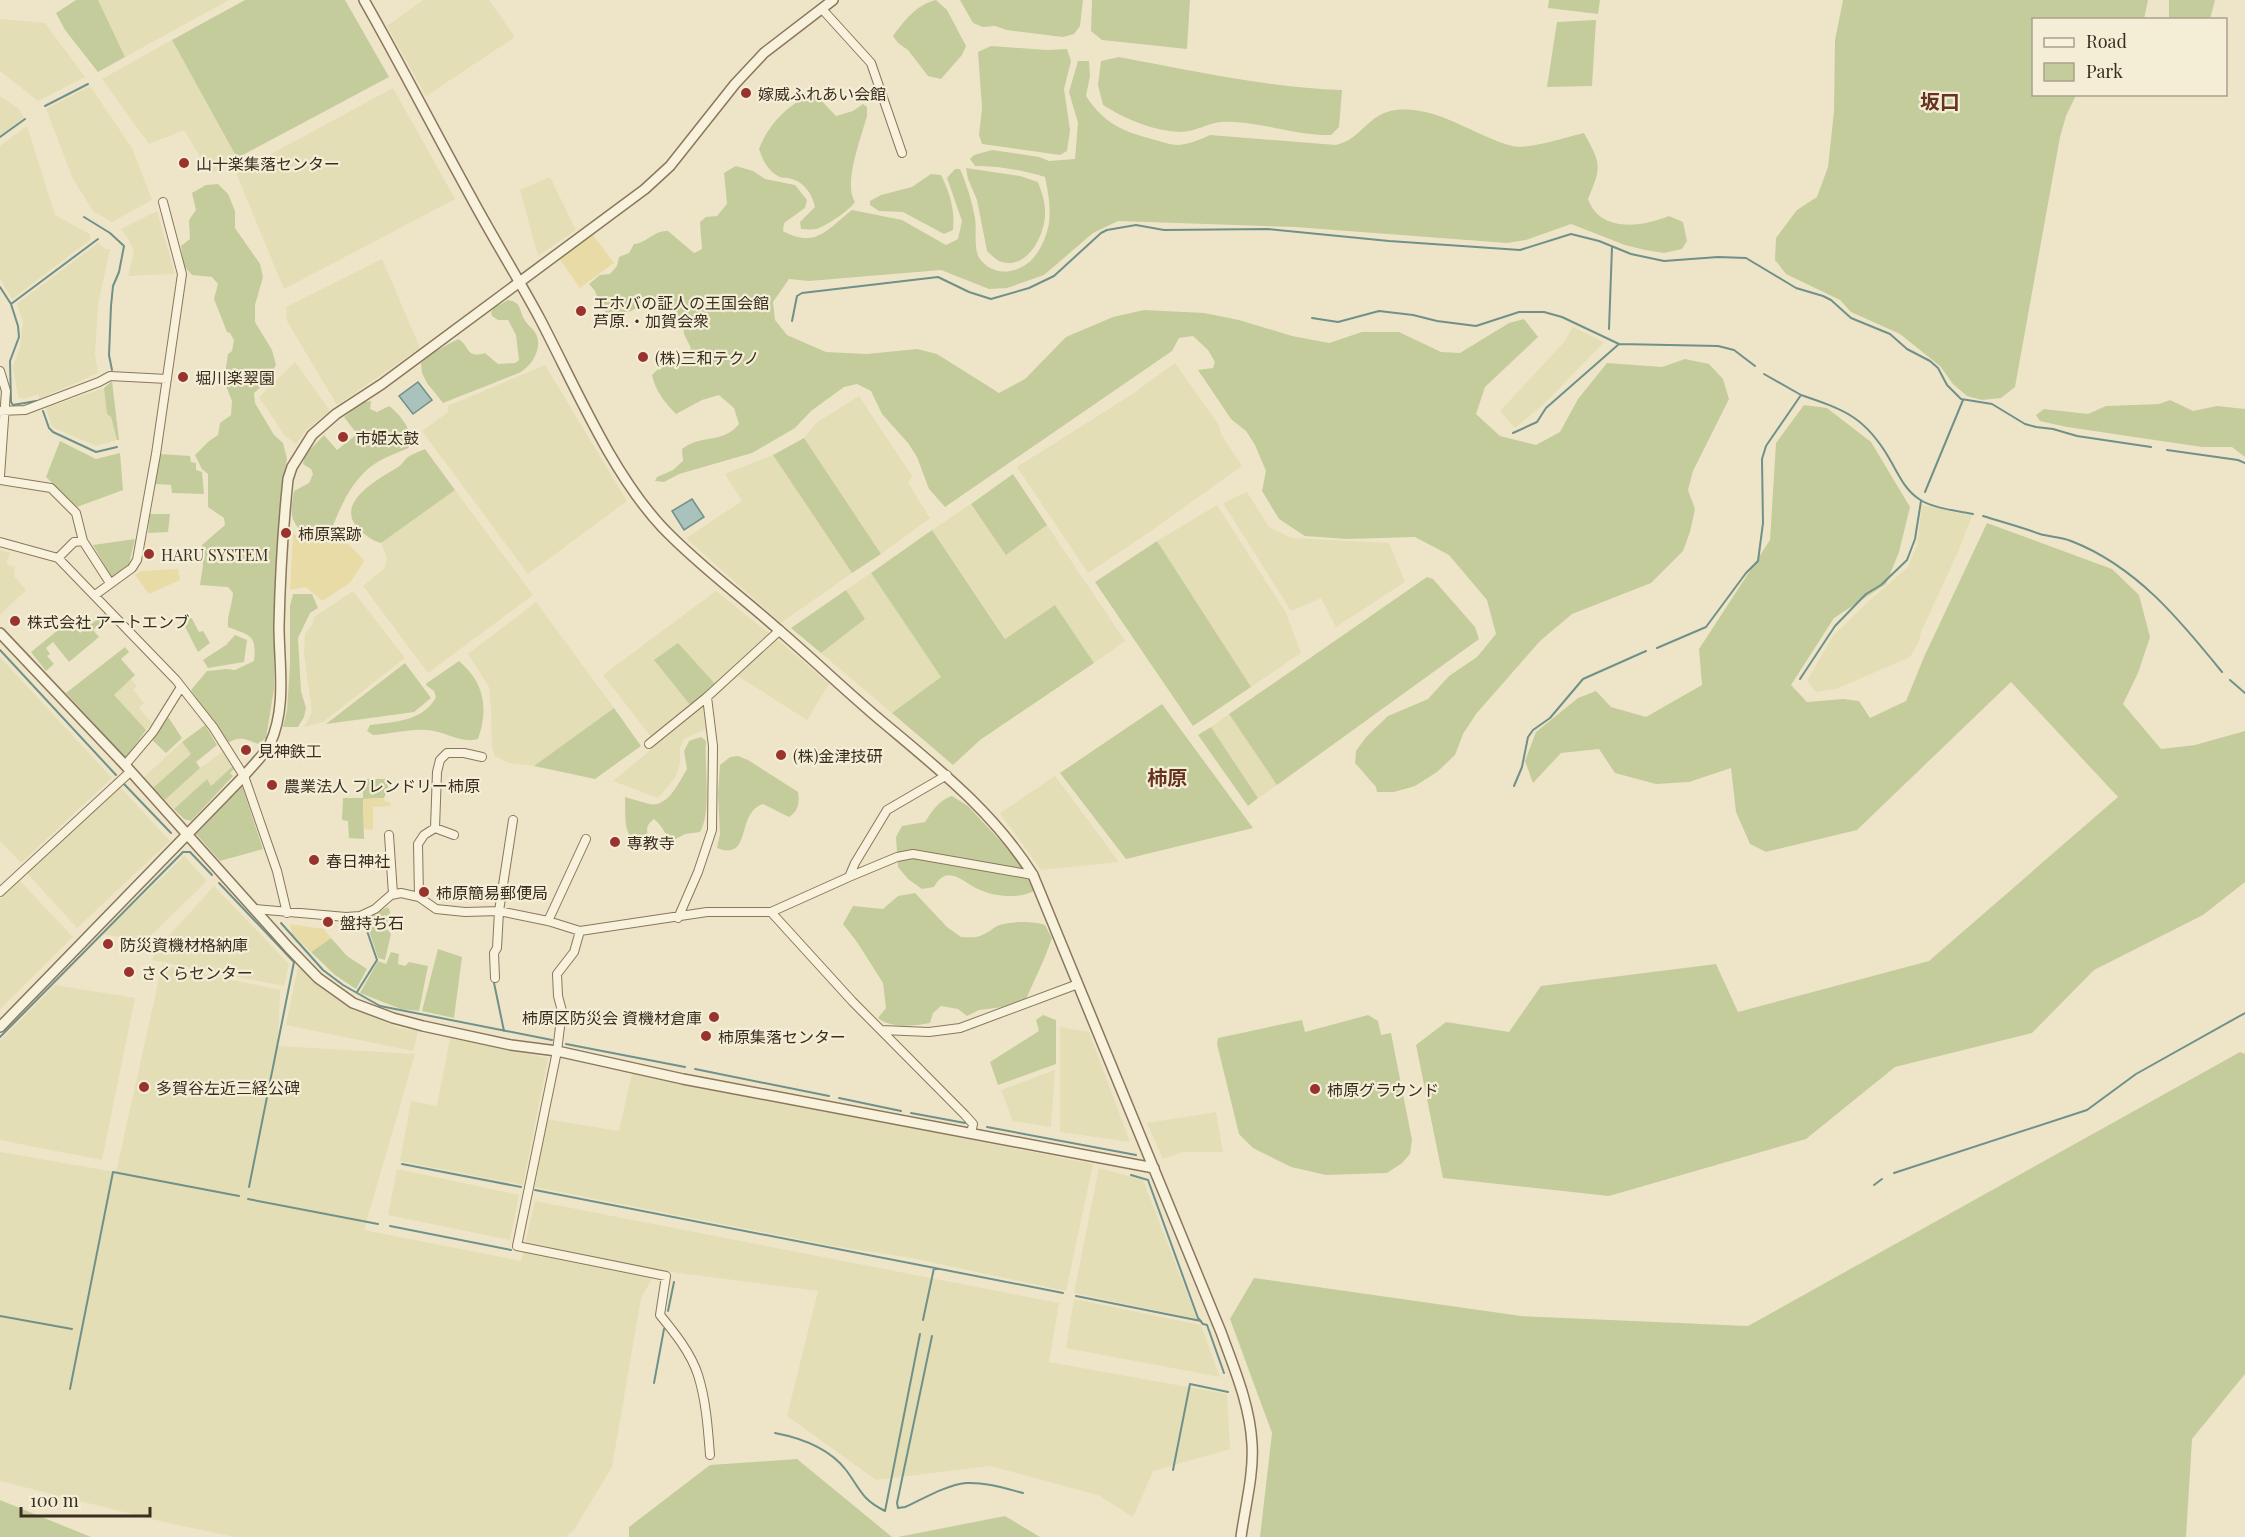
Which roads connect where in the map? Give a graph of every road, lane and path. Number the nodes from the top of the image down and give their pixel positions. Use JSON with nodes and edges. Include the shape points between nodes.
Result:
{"nodes":[{"id":1,"x":364,"y":0,"type":"edge"},
{"id":2,"x":832,"y":0,"type":"edge"},
{"id":3,"x":822,"y":9,"type":"junction"},
{"id":4,"x":902,"y":153,"type":"dead end"},
{"id":5,"x":164,"y":202,"type":"dead end"},
{"id":6,"x":520,"y":281,"type":"junction"},
{"id":7,"x":0,"y":371,"type":"edge"},
{"id":8,"x":167,"y":379,"type":"junction"},
{"id":9,"x":3,"y":410,"type":"edge"},
{"id":10,"x":0,"y":478,"type":"edge"},
{"id":11,"x":83,"y":541,"type":"junction"},
{"id":12,"x":0,"y":542,"type":"edge"},
{"id":13,"x":58,"y":558,"type":"junction"},
{"id":14,"x":110,"y":583,"type":"junction"},
{"id":15,"x":95,"y":595,"type":"junction"},
{"id":16,"x":780,"y":630,"type":"junction"},
{"id":17,"x":0,"y":633,"type":"edge"},
{"id":18,"x":182,"y":687,"type":"junction"},
{"id":19,"x":707,"y":697,"type":"junction"},
{"id":20,"x":649,"y":744,"type":"dead end"},
{"id":21,"x":482,"y":757,"type":"dead end"},
{"id":22,"x":128,"y":768,"type":"junction"},
{"id":23,"x":947,"y":775,"type":"junction"},
{"id":24,"x":244,"y":777,"type":"junction"},
{"id":25,"x":513,"y":820,"type":"dead end"},
{"id":26,"x":435,"y":828,"type":"junction"},
{"id":27,"x":389,"y":835,"type":"dead end"},
{"id":28,"x":454,"y":835,"type":"dead end"},
{"id":29,"x":187,"y":836,"type":"junction"},
{"id":30,"x":586,"y":839,"type":"dead end"},
{"id":31,"x":1033,"y":876,"type":"junction"},
{"id":32,"x":849,"y":877,"type":"junction"},
{"id":33,"x":0,"y":892,"type":"edge"},
{"id":34,"x":393,"y":894,"type":"junction"},
{"id":35,"x":419,"y":897,"type":"junction"},
{"id":36,"x":255,"y":909,"type":"junction"},
{"id":37,"x":499,"y":911,"type":"junction"},
{"id":38,"x":771,"y":912,"type":"junction"},
{"id":39,"x":287,"y":913,"type":"junction"},
{"id":40,"x":678,"y":918,"type":"junction"},
{"id":41,"x":548,"y":921,"type":"junction"},
{"id":42,"x":580,"y":931,"type":"junction"},
{"id":43,"x":495,"y":978,"type":"dead end"},
{"id":44,"x":1078,"y":984,"type":"junction"},
{"id":45,"x":0,"y":1027,"type":"edge"},
{"id":46,"x":882,"y":1030,"type":"junction"},
{"id":47,"x":557,"y":1051,"type":"junction"},
{"id":48,"x":971,"y":1133,"type":"junction"},
{"id":49,"x":1154,"y":1168,"type":"junction"},
{"id":50,"x":710,"y":1455,"type":"dead end"},
{"id":51,"x":1241,"y":1537,"type":"edge"}],
"edges":[{"from":1,"to":6,"type":"street"},
{"from":2,"to":3,"type":"street"},
{"from":3,"to":4,"type":"street","via":[[871,63]]},
{"from":3,"to":6,"type":"street","via":[[764,53],[670,166],[645,189]]},
{"from":5,"to":8,"type":"street","via":[[182,274]]},
{"from":6,"to":16,"type":"street","via":[[596,427],[640,501],[703,566]]},
{"from":6,"to":24,"type":"street","via":[[336,414],[312,435],[292,467],[281,554],[279,713],[269,745]]},
{"from":7,"to":9,"type":"street","via":[[6,391]]},
{"from":8,"to":9,"type":"street","via":[[110,376],[25,410]]},
{"from":8,"to":14,"type":"street","via":[[137,560]]},
{"from":9,"to":10,"type":"street"},
{"from":10,"to":11,"type":"street","via":[[51,488],[76,513]]},
{"from":11,"to":13,"type":"street","via":[[74,542]]},
{"from":11,"to":14,"type":"street"},
{"from":12,"to":13,"type":"street"},
{"from":13,"to":15,"type":"street"},
{"from":14,"to":15,"type":"street"},
{"from":15,"to":18,"type":"street"},
{"from":16,"to":19,"type":"street"},
{"from":16,"to":23,"type":"street"},
{"from":17,"to":22,"type":"street"},
{"from":18,"to":22,"type":"street"},
{"from":18,"to":24,"type":"street"},
{"from":19,"to":20,"type":"street"},
{"from":19,"to":40,"type":"street","via":[[713,746],[712,830]]},
{"from":21,"to":26,"type":"street","via":[[447,753],[440,760]]},
{"from":22,"to":29,"type":"street"},
{"from":22,"to":33,"type":"street"},
{"from":23,"to":31,"type":"street","via":[[994,822]]},
{"from":23,"to":32,"type":"street","via":[[887,810]]},
{"from":24,"to":29,"type":"street"},
{"from":24,"to":39,"type":"street","via":[[277,871]]},
{"from":25,"to":37,"type":"street"},
{"from":26,"to":28,"type":"street"},
{"from":26,"to":35,"type":"street","via":[[418,844]]},
{"from":27,"to":34,"type":"street"},
{"from":29,"to":36,"type":"street"},
{"from":29,"to":45,"type":"street"},
{"from":30,"to":41,"type":"street"},
{"from":31,"to":32,"type":"street","via":[[913,854],[897,856]]},
{"from":31,"to":44,"type":"street"},
{"from":32,"to":38,"type":"street"},
{"from":34,"to":35,"type":"street"},
{"from":34,"to":39,"type":"street","via":[[377,908],[360,915]]},
{"from":35,"to":37,"type":"street","via":[[436,909]]},
{"from":36,"to":39,"type":"street"},
{"from":36,"to":47,"type":"street","via":[[318,978],[353,1003],[423,1026]]},
{"from":37,"to":41,"type":"street"},
{"from":37,"to":43,"type":"street"},
{"from":38,"to":40,"type":"street","via":[[707,912]]},
{"from":38,"to":46,"type":"street"},
{"from":40,"to":42,"type":"street"},
{"from":41,"to":42,"type":"street"},
{"from":42,"to":47,"type":"street","via":[[574,952],[557,974],[562,1011]]},
{"from":44,"to":46,"type":"street","via":[[960,1028],[929,1032]]},
{"from":44,"to":49,"type":"street"},
{"from":46,"to":48,"type":"street","via":[[967,1117],[973,1124]]},
{"from":47,"to":48,"type":"street"},
{"from":47,"to":50,"type":"street","via":[[517,1246],[666,1276],[660,1315],[698,1374]]},
{"from":48,"to":49,"type":"street"},
{"from":49,"to":51,"type":"street","via":[[1241,1386],[1252,1444]]}]}
